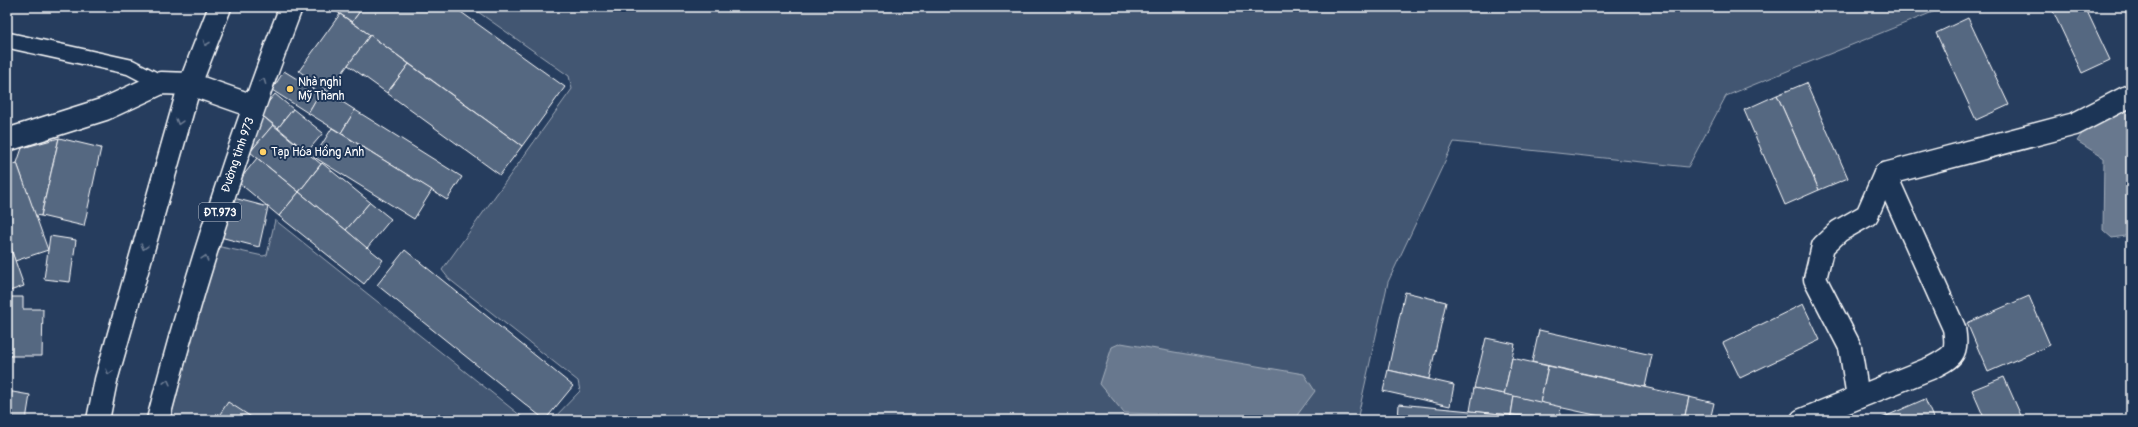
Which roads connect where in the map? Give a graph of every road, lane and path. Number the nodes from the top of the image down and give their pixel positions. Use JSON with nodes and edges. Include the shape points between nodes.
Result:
{"nodes":[{"id":1,"x":220,"y":7,"type":"edge"},
{"id":2,"x":291,"y":7,"type":"edge"},
{"id":3,"x":7,"y":40,"type":"edge"},
{"id":4,"x":161,"y":84,"type":"junction"},
{"id":5,"x":190,"y":84,"type":"junction"},
{"id":6,"x":2131,"y":95,"type":"edge"},
{"id":7,"x":253,"y":106,"type":"junction"},
{"id":8,"x":7,"y":140,"type":"edge"},
{"id":9,"x":1885,"y":174,"type":"junction"},
{"id":10,"x":1858,"y":397,"type":"junction"},
{"id":11,"x":98,"y":420,"type":"edge"},
{"id":12,"x":158,"y":420,"type":"edge"},
{"id":13,"x":1802,"y":420,"type":"edge"}],
"edges":[{"from":1,"to":5,"type":"street","one_way":true},
{"from":7,"to":2,"type":"street","name":"Đường tỉnh 973","number":"ĐT.973","one_way":true},
{"from":3,"to":4,"type":"lane","via":[[130,67]]},
{"from":4,"to":5,"type":"street"},
{"from":4,"to":8,"type":"street","via":[[105,109]]},
{"from":5,"to":7,"type":"street"},
{"from":5,"to":11,"type":"street","one_way":true,"via":[[106,380]]},
{"from":6,"to":9,"type":"street","via":[[2075,124]]},
{"from":12,"to":7,"type":"street","name":"Đường tỉnh 973","number":"ĐT.973","one_way":true,"via":[[175,354]]},
{"from":9,"to":10,"type":"street","via":[[1867,215],[1839,231],[1823,246],[1815,279],[1850,347]]},
{"from":9,"to":10,"type":"street","via":[[1954,328],[1957,346],[1950,358],[1937,365]]},
{"from":10,"to":13,"type":"street"}]}
